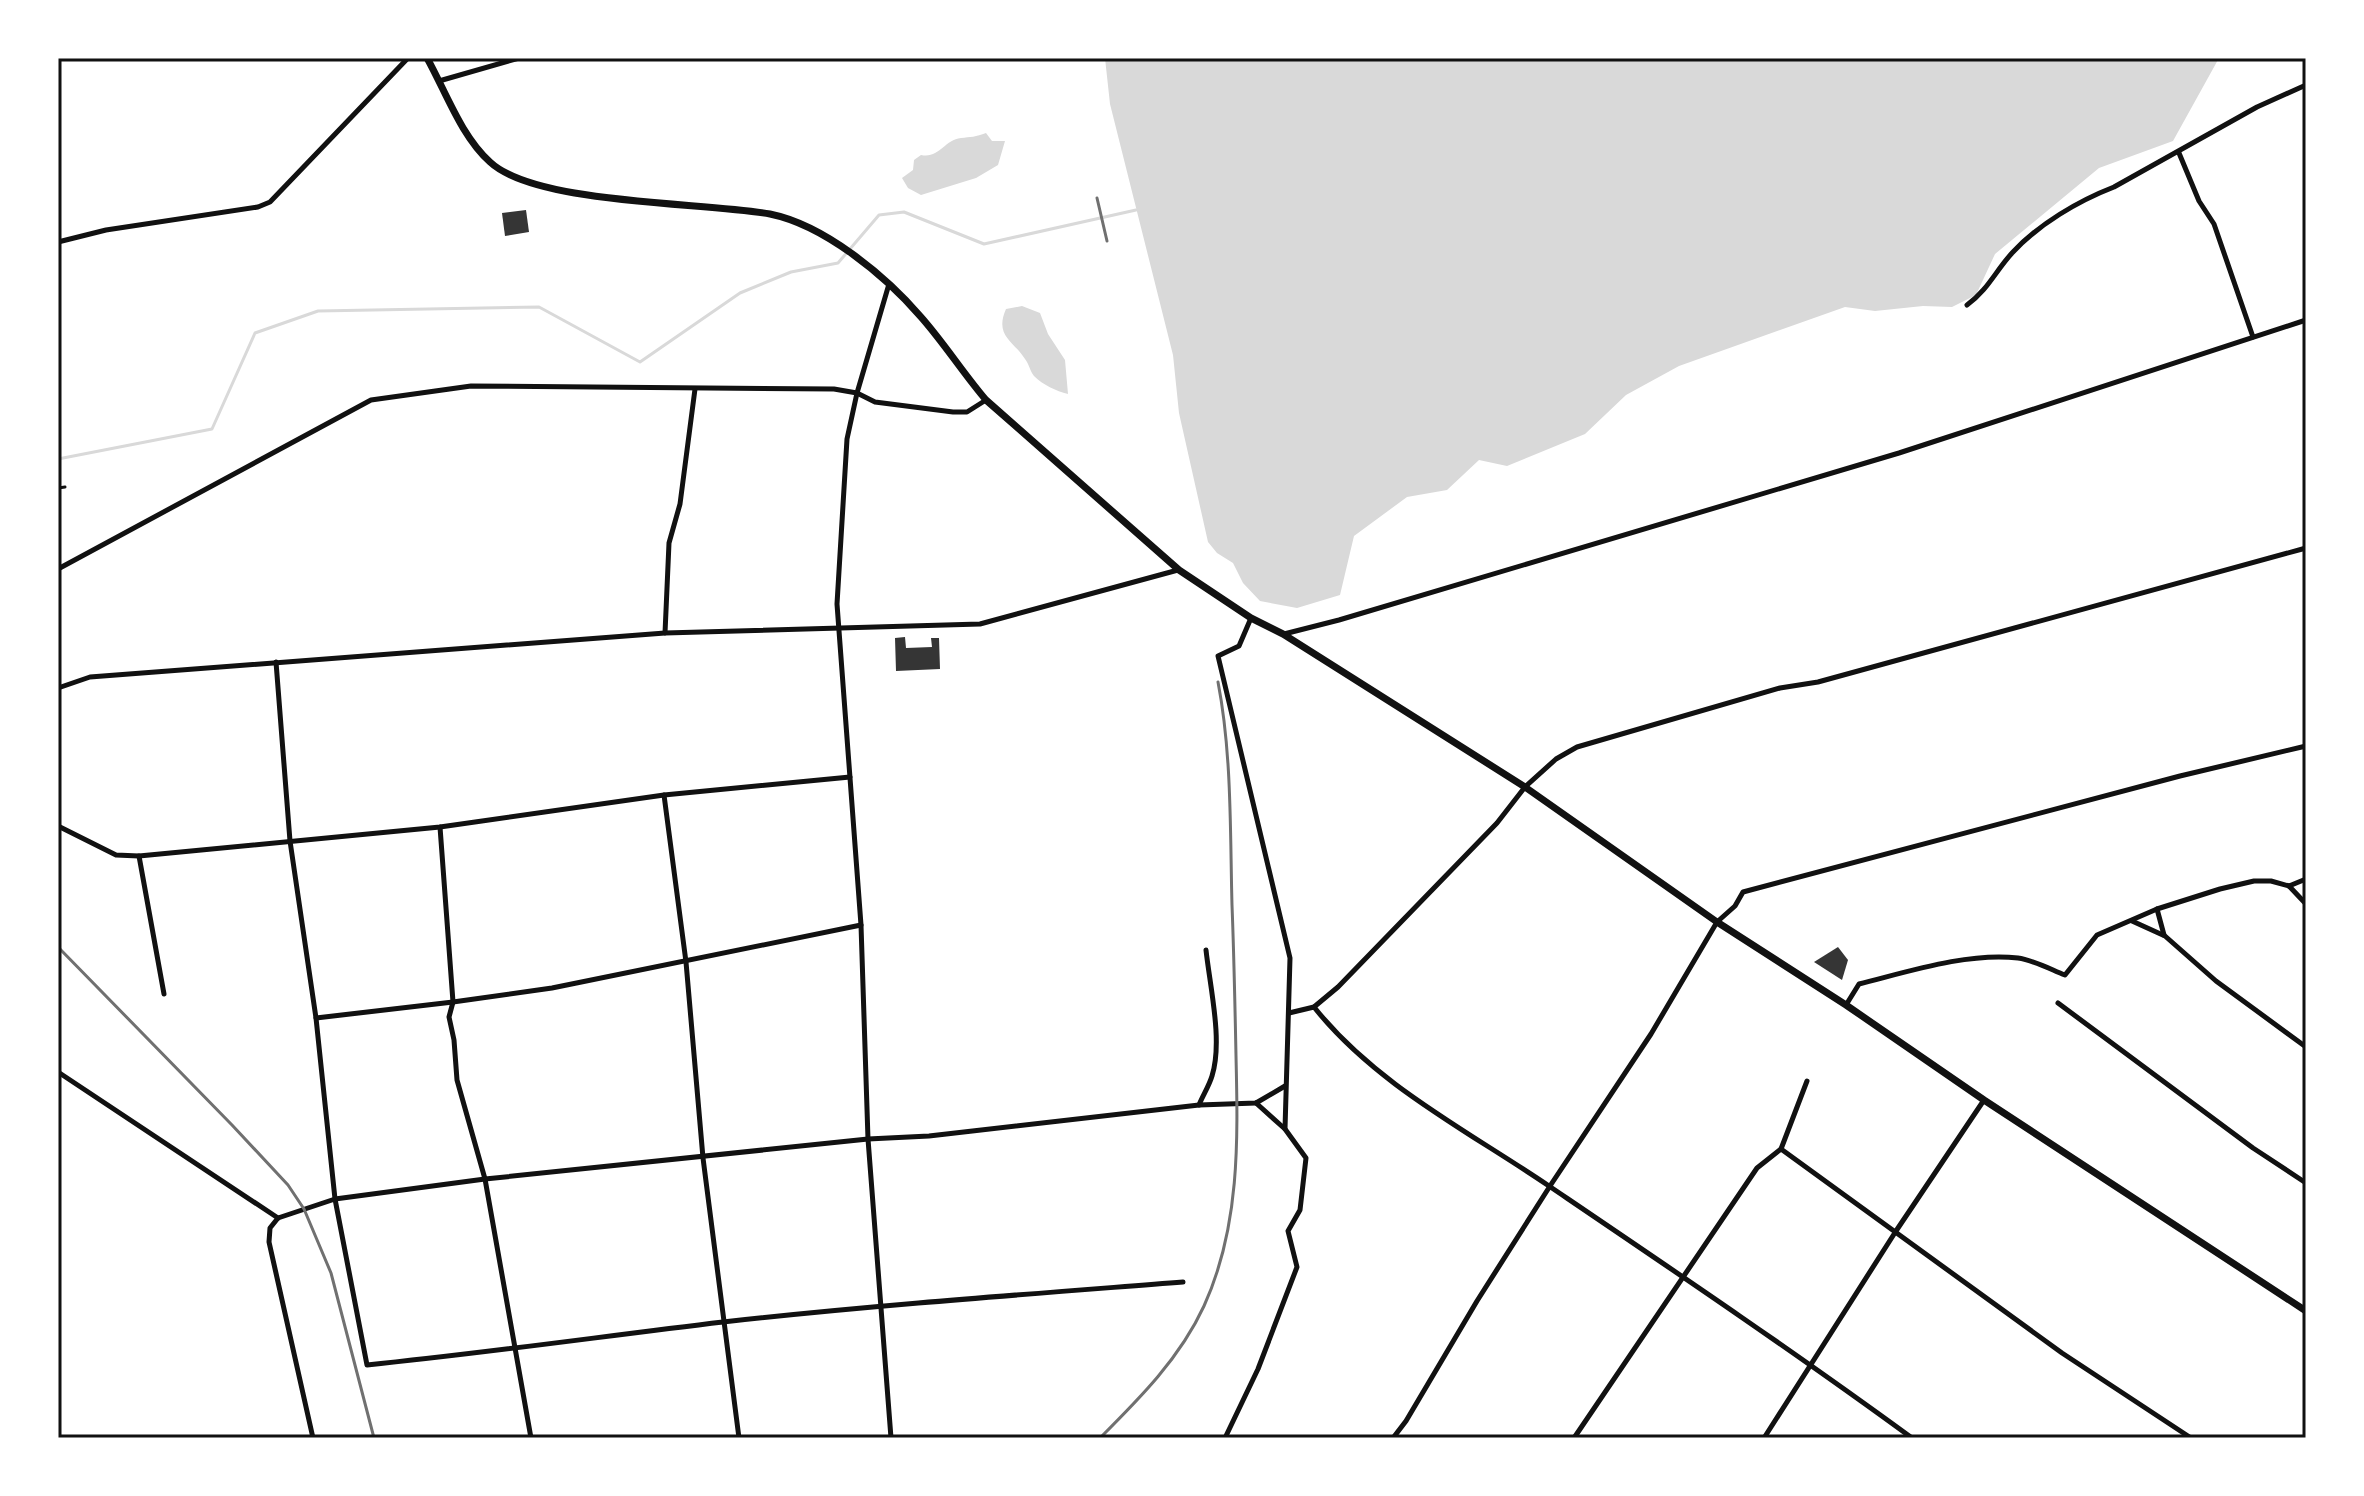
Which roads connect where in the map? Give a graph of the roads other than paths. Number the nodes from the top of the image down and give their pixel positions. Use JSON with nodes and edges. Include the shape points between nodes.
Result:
{"nodes":[{"id":1,"x":408,"y":58,"type":"edge"},
{"id":2,"x":427,"y":58,"type":"edge"},
{"id":3,"x":519,"y":58,"type":"edge"},
{"id":4,"x":439,"y":81,"type":"junction"},
{"id":5,"x":2306,"y":85,"type":"edge"},
{"id":6,"x":2179,"y":152,"type":"junction"},
{"id":7,"x":58,"y":242,"type":"edge"},
{"id":8,"x":889,"y":284,"type":"junction"},
{"id":9,"x":1967,"y":305,"type":"dead end"},
{"id":10,"x":2306,"y":320,"type":"edge"},
{"id":11,"x":2253,"y":337,"type":"junction"},
{"id":12,"x":695,"y":389,"type":"junction"},
{"id":13,"x":857,"y":393,"type":"junction"},
{"id":14,"x":986,"y":400,"type":"junction"},
{"id":15,"x":65,"y":487,"type":"dead end"},
{"id":16,"x":58,"y":488,"type":"edge"},
{"id":17,"x":2306,"y":548,"type":"edge"},
{"id":18,"x":58,"y":569,"type":"edge"},
{"id":19,"x":1179,"y":570,"type":"junction"},
{"id":20,"x":1251,"y":618,"type":"junction"},
{"id":21,"x":837,"y":627,"type":"junction"},
{"id":22,"x":665,"y":633,"type":"junction"},
{"id":23,"x":1283,"y":634,"type":"junction"},
{"id":24,"x":276,"y":662,"type":"junction"},
{"id":25,"x":58,"y":688,"type":"edge"},
{"id":26,"x":2306,"y":746,"type":"edge"},
{"id":27,"x":850,"y":777,"type":"junction"},
{"id":28,"x":1525,"y":787,"type":"junction"},
{"id":29,"x":664,"y":795,"type":"junction"},
{"id":30,"x":58,"y":826,"type":"edge"},
{"id":31,"x":440,"y":827,"type":"junction"},
{"id":32,"x":290,"y":841,"type":"junction"},
{"id":33,"x":139,"y":856,"type":"junction"},
{"id":34,"x":2306,"y":879,"type":"edge"},
{"id":35,"x":2289,"y":886,"type":"junction"},
{"id":36,"x":2306,"y":904,"type":"edge"},
{"id":37,"x":2157,"y":909,"type":"junction"},
{"id":38,"x":2131,"y":920,"type":"junction"},
{"id":39,"x":1717,"y":922,"type":"junction"},
{"id":40,"x":861,"y":925,"type":"junction"},
{"id":41,"x":2165,"y":936,"type":"junction"},
{"id":42,"x":1206,"y":950,"type":"dead end"},
{"id":43,"x":686,"y":962,"type":"junction"},
{"id":44,"x":164,"y":994,"type":"dead end"},
{"id":45,"x":453,"y":1002,"type":"junction"},
{"id":46,"x":2058,"y":1003,"type":"dead end"},
{"id":47,"x":1846,"y":1005,"type":"junction"},
{"id":48,"x":1314,"y":1007,"type":"junction"},
{"id":49,"x":1289,"y":1013,"type":"junction"},
{"id":50,"x":316,"y":1018,"type":"junction"},
{"id":51,"x":2306,"y":1047,"type":"edge"},
{"id":52,"x":58,"y":1072,"type":"edge"},
{"id":53,"x":1807,"y":1081,"type":"dead end"},
{"id":54,"x":1285,"y":1086,"type":"junction"},
{"id":55,"x":1984,"y":1100,"type":"junction"},
{"id":56,"x":1256,"y":1103,"type":"junction"},
{"id":57,"x":1199,"y":1105,"type":"junction"},
{"id":58,"x":1285,"y":1129,"type":"junction"},
{"id":59,"x":868,"y":1139,"type":"junction"},
{"id":60,"x":1781,"y":1149,"type":"junction"},
{"id":61,"x":703,"y":1158,"type":"junction"},
{"id":62,"x":485,"y":1179,"type":"junction"},
{"id":63,"x":2306,"y":1183,"type":"edge"},
{"id":64,"x":1550,"y":1186,"type":"junction"},
{"id":65,"x":335,"y":1199,"type":"junction"},
{"id":66,"x":278,"y":1218,"type":"junction"},
{"id":67,"x":1896,"y":1231,"type":"junction"},
{"id":68,"x":1681,"y":1278,"type":"junction"},
{"id":69,"x":1183,"y":1282,"type":"dead end"},
{"id":70,"x":881,"y":1306,"type":"junction"},
{"id":71,"x":2306,"y":1311,"type":"edge"},
{"id":72,"x":723,"y":1322,"type":"junction"},
{"id":73,"x":515,"y":1350,"type":"junction"},
{"id":74,"x":1809,"y":1366,"type":"junction"},
{"id":75,"x":313,"y":1438,"type":"edge"},
{"id":76,"x":531,"y":1438,"type":"edge"},
{"id":77,"x":739,"y":1438,"type":"edge"},
{"id":78,"x":891,"y":1438,"type":"edge"},
{"id":79,"x":1225,"y":1438,"type":"edge"},
{"id":80,"x":1393,"y":1438,"type":"edge"},
{"id":81,"x":1574,"y":1438,"type":"edge"},
{"id":82,"x":1764,"y":1438,"type":"edge"},
{"id":83,"x":1912,"y":1438,"type":"edge"},
{"id":84,"x":2191,"y":1438,"type":"edge"}],
"edges":[{"from":1,"to":7,"type":"street","via":[[270,202]]},
{"from":2,"to":4,"type":"main road"},
{"from":3,"to":4,"type":"street"},
{"from":4,"to":8,"type":"main road","via":[[478,149],[510,176],[569,192],[790,218],[829,239]]},
{"from":5,"to":6,"type":"street"},
{"from":6,"to":9,"type":"street","via":[[2032,234],[2002,264],[1990,286]]},
{"from":6,"to":11,"type":"street","via":[[2214,224]]},
{"from":8,"to":13,"type":"street"},
{"from":8,"to":14,"type":"main road","via":[[924,319]]},
{"from":10,"to":11,"type":"street"},
{"from":11,"to":23,"type":"street","via":[[1899,453]]},
{"from":12,"to":13,"type":"street"},
{"from":12,"to":18,"type":"street","via":[[471,386],[371,400]]},
{"from":12,"to":22,"type":"street","via":[[680,504],[669,543]]},
{"from":13,"to":14,"type":"street","via":[[875,402],[953,412],[967,412]]},
{"from":13,"to":21,"type":"street","via":[[847,439]]},
{"from":14,"to":19,"type":"main road"},
{"from":15,"to":16,"type":"lane"},
{"from":17,"to":28,"type":"street","via":[[1577,747]]},
{"from":19,"to":20,"type":"main road"},
{"from":19,"to":21,"type":"street","via":[[980,624]]},
{"from":20,"to":23,"type":"main road"},
{"from":20,"to":49,"type":"street","via":[[1239,646],[1218,656],[1290,958]]},
{"from":21,"to":22,"type":"street"},
{"from":21,"to":27,"type":"street"},
{"from":22,"to":24,"type":"street"},
{"from":23,"to":28,"type":"main road"},
{"from":24,"to":25,"type":"street","via":[[90,677]]},
{"from":24,"to":32,"type":"street"},
{"from":26,"to":39,"type":"street","via":[[1789,878],[1743,892]]},
{"from":27,"to":29,"type":"street"},
{"from":27,"to":40,"type":"street"},
{"from":28,"to":39,"type":"main road"},
{"from":28,"to":48,"type":"street","via":[[1497,823]]},
{"from":29,"to":31,"type":"street"},
{"from":29,"to":43,"type":"street"},
{"from":30,"to":33,"type":"street","via":[[108,852]]},
{"from":31,"to":32,"type":"street"},
{"from":31,"to":45,"type":"street"},
{"from":32,"to":33,"type":"street"},
{"from":32,"to":50,"type":"street"},
{"from":33,"to":44,"type":"street"},
{"from":34,"to":35,"type":"street"},
{"from":35,"to":36,"type":"street"},
{"from":35,"to":37,"type":"street","via":[[2254,881]]},
{"from":37,"to":38,"type":"street"},
{"from":37,"to":41,"type":"street"},
{"from":38,"to":41,"type":"street"},
{"from":38,"to":47,"type":"street","via":[[2097,935],[2065,975],[2020,958],[1982,958],[1859,984]]},
{"from":39,"to":47,"type":"main road"},
{"from":39,"to":64,"type":"street","via":[[1651,1034]]},
{"from":40,"to":43,"type":"street"},
{"from":40,"to":59,"type":"street"},
{"from":41,"to":51,"type":"street"},
{"from":42,"to":57,"type":"street","via":[[1216,1038],[1212,1075]]},
{"from":43,"to":45,"type":"street"},
{"from":43,"to":61,"type":"street"},
{"from":45,"to":50,"type":"street"},
{"from":45,"to":62,"type":"street","via":[[449,1017],[457,1080]]},
{"from":46,"to":63,"type":"street"},
{"from":47,"to":55,"type":"main road"},
{"from":48,"to":49,"type":"street"},
{"from":48,"to":64,"type":"street","via":[[1335,1033],[1397,1085]]},
{"from":49,"to":54,"type":"street"},
{"from":50,"to":65,"type":"street"},
{"from":52,"to":66,"type":"street"},
{"from":53,"to":60,"type":"street"},
{"from":54,"to":56,"type":"street"},
{"from":54,"to":58,"type":"street"},
{"from":55,"to":67,"type":"street"},
{"from":55,"to":71,"type":"main road"},
{"from":56,"to":57,"type":"street"},
{"from":56,"to":58,"type":"street"},
{"from":57,"to":59,"type":"street"},
{"from":58,"to":79,"type":"street","via":[[1306,1158],[1300,1210],[1288,1231],[1297,1267]]},
{"from":59,"to":61,"type":"street"},
{"from":59,"to":70,"type":"street"},
{"from":60,"to":67,"type":"street"},
{"from":60,"to":68,"type":"street","via":[[1757,1168]]},
{"from":61,"to":62,"type":"street"},
{"from":61,"to":72,"type":"street"},
{"from":62,"to":65,"type":"street"},
{"from":62,"to":73,"type":"street"},
{"from":64,"to":68,"type":"street"},
{"from":64,"to":80,"type":"street"},
{"from":65,"to":66,"type":"street"},
{"from":65,"to":73,"type":"street","via":[[367,1365]]},
{"from":66,"to":75,"type":"street","via":[[269,1242]]},
{"from":67,"to":74,"type":"street"},
{"from":67,"to":84,"type":"street","via":[[2062,1353]]},
{"from":68,"to":74,"type":"street"},
{"from":68,"to":81,"type":"street"},
{"from":69,"to":70,"type":"street"},
{"from":70,"to":72,"type":"street"},
{"from":70,"to":78,"type":"street"},
{"from":72,"to":73,"type":"street"},
{"from":72,"to":77,"type":"street"},
{"from":73,"to":76,"type":"street"},
{"from":74,"to":82,"type":"street"},
{"from":74,"to":83,"type":"street"}]}
